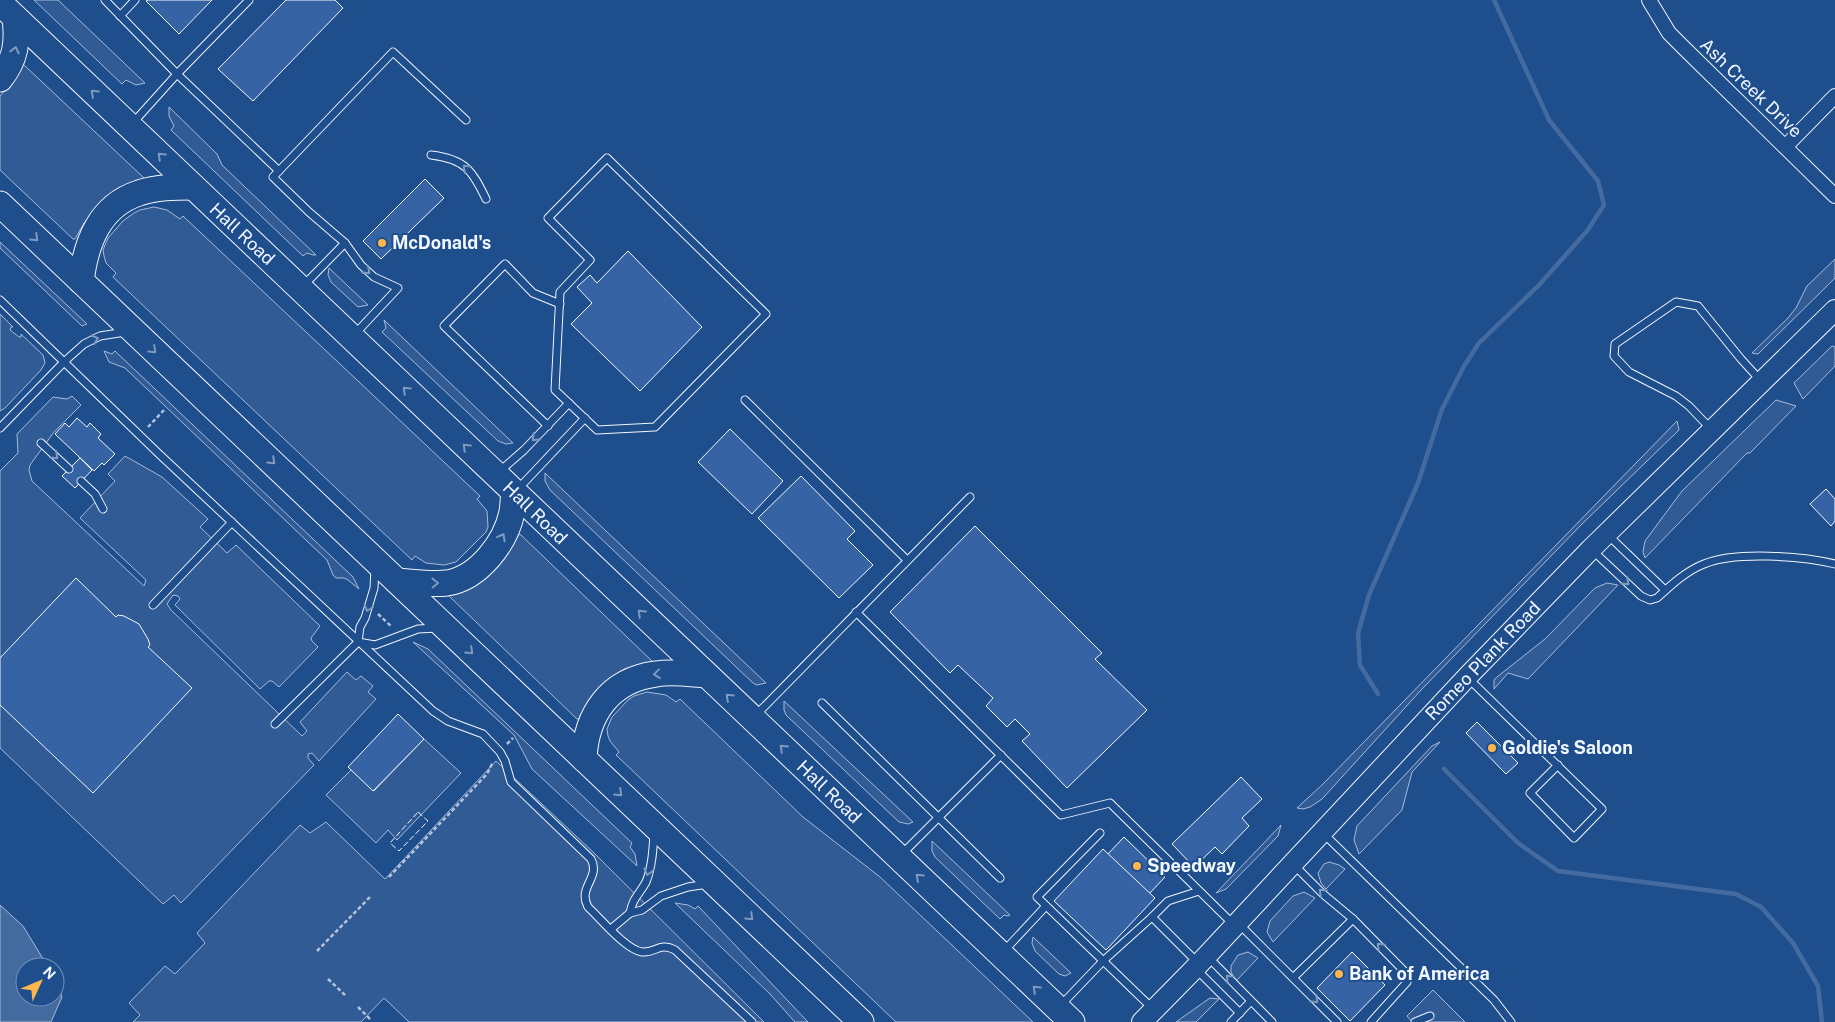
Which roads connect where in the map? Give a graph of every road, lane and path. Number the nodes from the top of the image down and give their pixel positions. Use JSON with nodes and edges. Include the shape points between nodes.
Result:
{"nodes":[{"id":1,"x":104,"y":0,"type":"edge"},
{"id":2,"x":135,"y":0,"type":"edge"},
{"id":3,"x":250,"y":0,"type":"edge"},
{"id":4,"x":1649,"y":0,"type":"edge"},
{"id":5,"x":8,"y":10,"type":"edge"},
{"id":6,"x":120,"y":16,"type":"junction"},
{"id":7,"x":177,"y":74,"type":"junction"},
{"id":8,"x":0,"y":79,"type":"edge"},
{"id":9,"x":1835,"y":96,"type":"edge"},
{"id":10,"x":466,"y":120,"type":"dead end"},
{"id":11,"x":130,"y":126,"type":"junction"},
{"id":12,"x":1785,"y":147,"type":"junction"},
{"id":13,"x":431,"y":155,"type":"dead end"},
{"id":14,"x":278,"y":171,"type":"junction"},
{"id":15,"x":193,"y":187,"type":"junction"},
{"id":16,"x":1835,"y":196,"type":"edge"},
{"id":17,"x":486,"y":199,"type":"dead end"},
{"id":18,"x":0,"y":204,"type":"edge"},
{"id":19,"x":345,"y":243,"type":"junction"},
{"id":20,"x":80,"y":281,"type":"junction"},
{"id":21,"x":300,"y":289,"type":"junction"},
{"id":22,"x":0,"y":300,"type":"edge"},
{"id":23,"x":560,"y":304,"type":"junction"},
{"id":24,"x":1835,"y":310,"type":"edge"},
{"id":25,"x":133,"y":330,"type":"junction"},
{"id":26,"x":351,"y":337,"type":"junction"},
{"id":27,"x":65,"y":361,"type":"junction"},
{"id":28,"x":1762,"y":382,"type":"junction"},
{"id":29,"x":744,"y":400,"type":"dead end"},
{"id":30,"x":569,"y":403,"type":"junction"},
{"id":31,"x":164,"y":410,"type":"dead end"},
{"id":32,"x":584,"y":418,"type":"junction"},
{"id":33,"x":548,"y":426,"type":"junction"},
{"id":34,"x":148,"y":427,"type":"dead end"},
{"id":35,"x":0,"y":428,"type":"edge"},
{"id":36,"x":1712,"y":430,"type":"junction"},
{"id":37,"x":41,"y":443,"type":"dead end"},
{"id":38,"x":69,"y":469,"type":"dead end"},
{"id":39,"x":495,"y":474,"type":"junction"},
{"id":40,"x":81,"y":481,"type":"dead end"},
{"id":41,"x":514,"y":493,"type":"junction"},
{"id":42,"x":970,"y":497,"type":"dead end"},
{"id":43,"x":103,"y":509,"type":"dead end"},
{"id":44,"x":232,"y":522,"type":"junction"},
{"id":45,"x":1606,"y":533,"type":"junction"},
{"id":46,"x":1590,"y":549,"type":"junction"},
{"id":47,"x":375,"y":560,"type":"junction"},
{"id":48,"x":908,"y":560,"type":"junction"},
{"id":49,"x":1835,"y":564,"type":"edge"},
{"id":50,"x":397,"y":581,"type":"junction"},
{"id":51,"x":1665,"y":590,"type":"junction"},
{"id":52,"x":153,"y":605,"type":"dead end"},
{"id":53,"x":375,"y":611,"type":"dead end"},
{"id":54,"x":856,"y":612,"type":"junction"},
{"id":55,"x":445,"y":627,"type":"junction"},
{"id":56,"x":393,"y":628,"type":"dead end"},
{"id":57,"x":358,"y":642,"type":"junction"},
{"id":58,"x":706,"y":675,"type":"junction"},
{"id":59,"x":1467,"y":677,"type":"junction"},
{"id":60,"x":822,"y":703,"type":"dead end"},
{"id":61,"x":752,"y":718,"type":"junction"},
{"id":62,"x":276,"y":724,"type":"dead end"},
{"id":63,"x":513,"y":738,"type":"dead end"},
{"id":64,"x":506,"y":744,"type":"dead end"},
{"id":65,"x":1001,"y":755,"type":"junction"},
{"id":66,"x":584,"y":759,"type":"junction"},
{"id":67,"x":493,"y":762,"type":"dead end"},
{"id":68,"x":1558,"y":765,"type":"junction"},
{"id":69,"x":939,"y":818,"type":"junction"},
{"id":70,"x":654,"y":826,"type":"junction"},
{"id":71,"x":1322,"y":832,"type":"junction"},
{"id":72,"x":1100,"y":833,"type":"dead end"},
{"id":73,"x":898,"y":858,"type":"junction"},
{"id":74,"x":1292,"y":864,"type":"junction"},
{"id":75,"x":389,"y":877,"type":"dead end"},
{"id":76,"x":1000,"y":878,"type":"dead end"},
{"id":77,"x":714,"y":883,"type":"junction"},
{"id":78,"x":1199,"y":891,"type":"junction"},
{"id":79,"x":371,"y":896,"type":"dead end"},
{"id":80,"x":1046,"y":906,"type":"junction"},
{"id":81,"x":630,"y":913,"type":"junction"},
{"id":82,"x":1152,"y":917,"type":"junction"},
{"id":83,"x":1352,"y":919,"type":"junction"},
{"id":84,"x":1236,"y":924,"type":"junction"},
{"id":85,"x":612,"y":929,"type":"junction"},
{"id":86,"x":317,"y":951,"type":"dead end"},
{"id":87,"x":1000,"y":954,"type":"junction"},
{"id":88,"x":1103,"y":961,"type":"junction"},
{"id":89,"x":1200,"y":962,"type":"junction"},
{"id":90,"x":1293,"y":978,"type":"junction"},
{"id":91,"x":328,"y":979,"type":"dead end"},
{"id":92,"x":345,"y":995,"type":"dead end"},
{"id":93,"x":1251,"y":1001,"type":"junction"},
{"id":94,"x":358,"y":1007,"type":"dead end"},
{"id":95,"x":1240,"y":1012,"type":"junction"},
{"id":96,"x":1065,"y":1015,"type":"edge"},
{"id":97,"x":1148,"y":1016,"type":"edge"},
{"id":98,"x":1430,"y":1016,"type":"dead end"},
{"id":99,"x":371,"y":1020,"type":"dead end"},
{"id":100,"x":752,"y":1022,"type":"edge"},
{"id":101,"x":861,"y":1022,"type":"edge"},
{"id":102,"x":1231,"y":1022,"type":"edge"},
{"id":103,"x":1272,"y":1022,"type":"edge"},
{"id":104,"x":1337,"y":1022,"type":"edge"},
{"id":105,"x":1371,"y":1022,"type":"edge"},
{"id":106,"x":1415,"y":1022,"type":"edge"},
{"id":107,"x":1511,"y":1022,"type":"edge"}],
"edges":[{"from":1,"to":6,"type":"lane"},
{"from":2,"to":6,"type":"lane"},
{"from":3,"to":7,"type":"lane"},
{"from":4,"to":12,"type":"street","name":"Ash Creek Drive","via":[[1680,44]]},
{"from":8,"to":5,"type":"highway","one_way":true,"via":[[11,63],[17,36]]},
{"from":11,"to":5,"type":"highway","name":"Hall Road","one_way":true},
{"from":6,"to":7,"type":"lane"},
{"from":7,"to":11,"type":"lane"},
{"from":7,"to":14,"type":"lane"},
{"from":9,"to":12,"type":"street"},
{"from":10,"to":14,"type":"lane","via":[[393,52]]},
{"from":15,"to":11,"type":"highway","name":"Hall Road","one_way":true},
{"from":12,"to":16,"type":"street","name":"Ash Creek Drive"},
{"from":17,"to":13,"type":"lane","one_way":true,"via":[[469,169],[448,157]]},
{"from":14,"to":19,"type":"lane","via":[[273,177]]},
{"from":15,"to":20,"type":"highway","via":[[150,190],[120,203],[93,232]]},
{"from":15,"to":21,"type":"highway","name":"Hall Road"},
{"from":18,"to":20,"type":"highway","one_way":true},
{"from":19,"to":21,"type":"lane"},
{"from":19,"to":26,"type":"lane","one_way":true,"via":[[374,277],[398,288]]},
{"from":20,"to":25,"type":"highway"},
{"from":21,"to":26,"type":"highway","name":"Hall Road"},
{"from":22,"to":27,"type":"lane"},
{"from":23,"to":30,"type":"lane","via":[[555,390]]},
{"from":23,"to":32,"type":"lane","via":[[560,292],[590,260],[548,218],[607,158],[766,314],[655,427],[597,430]]},
{"from":23,"to":33,"type":"lane","via":[[533,293],[505,264],[444,326]]},
{"from":24,"to":28,"type":"main road","name":"Romeo Plank Road"},
{"from":27,"to":25,"type":"lane","one_way":true,"via":[[90,340]]},
{"from":25,"to":47,"type":"highway","one_way":true},
{"from":39,"to":26,"type":"highway","name":"Hall Road","one_way":true},
{"from":27,"to":35,"type":"lane"},
{"from":27,"to":44,"type":"lane"},
{"from":28,"to":36,"type":"main road","name":"Romeo Plank Road"},
{"from":28,"to":36,"type":"lane","via":[[1698,306],[1676,302],[1615,344],[1614,356],[1628,372],[1676,396]]},
{"from":29,"to":48,"type":"lane"},
{"from":30,"to":32,"type":"lane"},
{"from":30,"to":33,"type":"lane"},
{"from":31,"to":34,"type":"path"},
{"from":32,"to":41,"type":"lane"},
{"from":33,"to":39,"type":"lane","one_way":true},
{"from":36,"to":45,"type":"main road","name":"Romeo Plank Road"},
{"from":37,"to":38,"type":"lane","one_way":true},
{"from":39,"to":41,"type":"highway","name":"Hall Road"},
{"from":40,"to":43,"type":"lane","via":[[95,494]]},
{"from":50,"to":41,"type":"highway","one_way":true,"via":[[446,583],[472,573],[502,539],[512,513]]},
{"from":58,"to":41,"type":"highway","name":"Hall Road","one_way":true},
{"from":42,"to":48,"type":"lane"},
{"from":44,"to":52,"type":"lane"},
{"from":44,"to":57,"type":"lane"},
{"from":45,"to":46,"type":"main road","name":"Romeo Plank Road"},
{"from":45,"to":51,"type":"lane"},
{"from":46,"to":51,"type":"lane","one_way":true,"via":[[1641,596],[1650,600]]},
{"from":46,"to":59,"type":"main road","name":"Romeo Plank Road"},
{"from":47,"to":50,"type":"highway"},
{"from":47,"to":57,"type":"lane","one_way":true,"via":[[374,588],[360,626]]},
{"from":48,"to":54,"type":"lane"},
{"from":49,"to":51,"type":"lane","via":[[1802,558],[1719,559],[1690,571]]},
{"from":50,"to":55,"type":"highway"},
{"from":53,"to":56,"type":"path"},
{"from":54,"to":61,"type":"lane"},
{"from":54,"to":65,"type":"lane"},
{"from":55,"to":57,"type":"lane","via":[[418,629],[375,645]]},
{"from":55,"to":66,"type":"highway","one_way":true},
{"from":57,"to":62,"type":"lane"},
{"from":57,"to":85,"type":"lane","via":[[433,711],[448,721],[483,734],[494,746],[505,761],[511,782],[591,859],[594,872],[586,890],[586,902]]},
{"from":61,"to":58,"type":"highway","name":"Hall Road","one_way":true},
{"from":58,"to":66,"type":"highway","one_way":true,"via":[[656,674],[623,685],[600,706],[592,720]]},
{"from":59,"to":68,"type":"lane"},
{"from":59,"to":71,"type":"main road","name":"Romeo Plank Road"},
{"from":60,"to":69,"type":"lane"},
{"from":73,"to":61,"type":"highway","name":"Hall Road","one_way":true},
{"from":63,"to":64,"type":"path"},
{"from":65,"to":69,"type":"lane"},
{"from":65,"to":78,"type":"lane","via":[[1061,815],[1110,803]]},
{"from":66,"to":70,"type":"highway","one_way":true},
{"from":67,"to":75,"type":"path","via":[[487,774]]},
{"from":68,"to":68,"type":"lane","via":[[1602,809],[1574,838],[1530,794]]},
{"from":69,"to":73,"type":"lane"},
{"from":69,"to":76,"type":"lane"},
{"from":70,"to":77,"type":"highway"},
{"from":70,"to":81,"type":"lane","one_way":true,"via":[[650,869],[633,900]]},
{"from":71,"to":74,"type":"main road","name":"Romeo Plank Road"},
{"from":71,"to":107,"type":"lane","via":[[1494,1000]]},
{"from":72,"to":80,"type":"lane","via":[[1037,897]]},
{"from":87,"to":73,"type":"highway","name":"Hall Road","one_way":true},
{"from":83,"to":74,"type":"lane","one_way":true},
{"from":74,"to":84,"type":"main road","name":"Romeo Plank Road"},
{"from":77,"to":81,"type":"lane","via":[[672,892],[642,910]]},
{"from":77,"to":101,"type":"highway","one_way":true},
{"from":78,"to":82,"type":"lane","via":[[1168,901]]},
{"from":78,"to":84,"type":"lane"},
{"from":79,"to":86,"type":"path"},
{"from":80,"to":87,"type":"lane"},
{"from":80,"to":88,"type":"lane"},
{"from":81,"to":85,"type":"lane"},
{"from":82,"to":88,"type":"lane"},
{"from":82,"to":89,"type":"lane"},
{"from":83,"to":90,"type":"lane"},
{"from":105,"to":83,"type":"lane","one_way":true,"via":[[1407,982],[1408,976]]},
{"from":84,"to":89,"type":"main road","name":"Romeo Plank Road"},
{"from":84,"to":90,"type":"lane"},
{"from":85,"to":100,"type":"lane","via":[[635,950],[648,951],[662,946],[675,950]]},
{"from":96,"to":87,"type":"highway","name":"Hall Road","one_way":true},
{"from":88,"to":96,"type":"lane"},
{"from":88,"to":97,"type":"lane"},
{"from":93,"to":89,"type":"lane","one_way":true},
{"from":89,"to":95,"type":"lane"},
{"from":89,"to":97,"type":"main road","name":"Romeo Plank Road"},
{"from":90,"to":104,"type":"lane","one_way":true},
{"from":91,"to":92,"type":"path"},
{"from":93,"to":95,"type":"lane"},
{"from":93,"to":103,"type":"lane"},
{"from":94,"to":99,"type":"path"},
{"from":95,"to":102,"type":"lane"},
{"from":98,"to":106,"type":"lane"}]}
